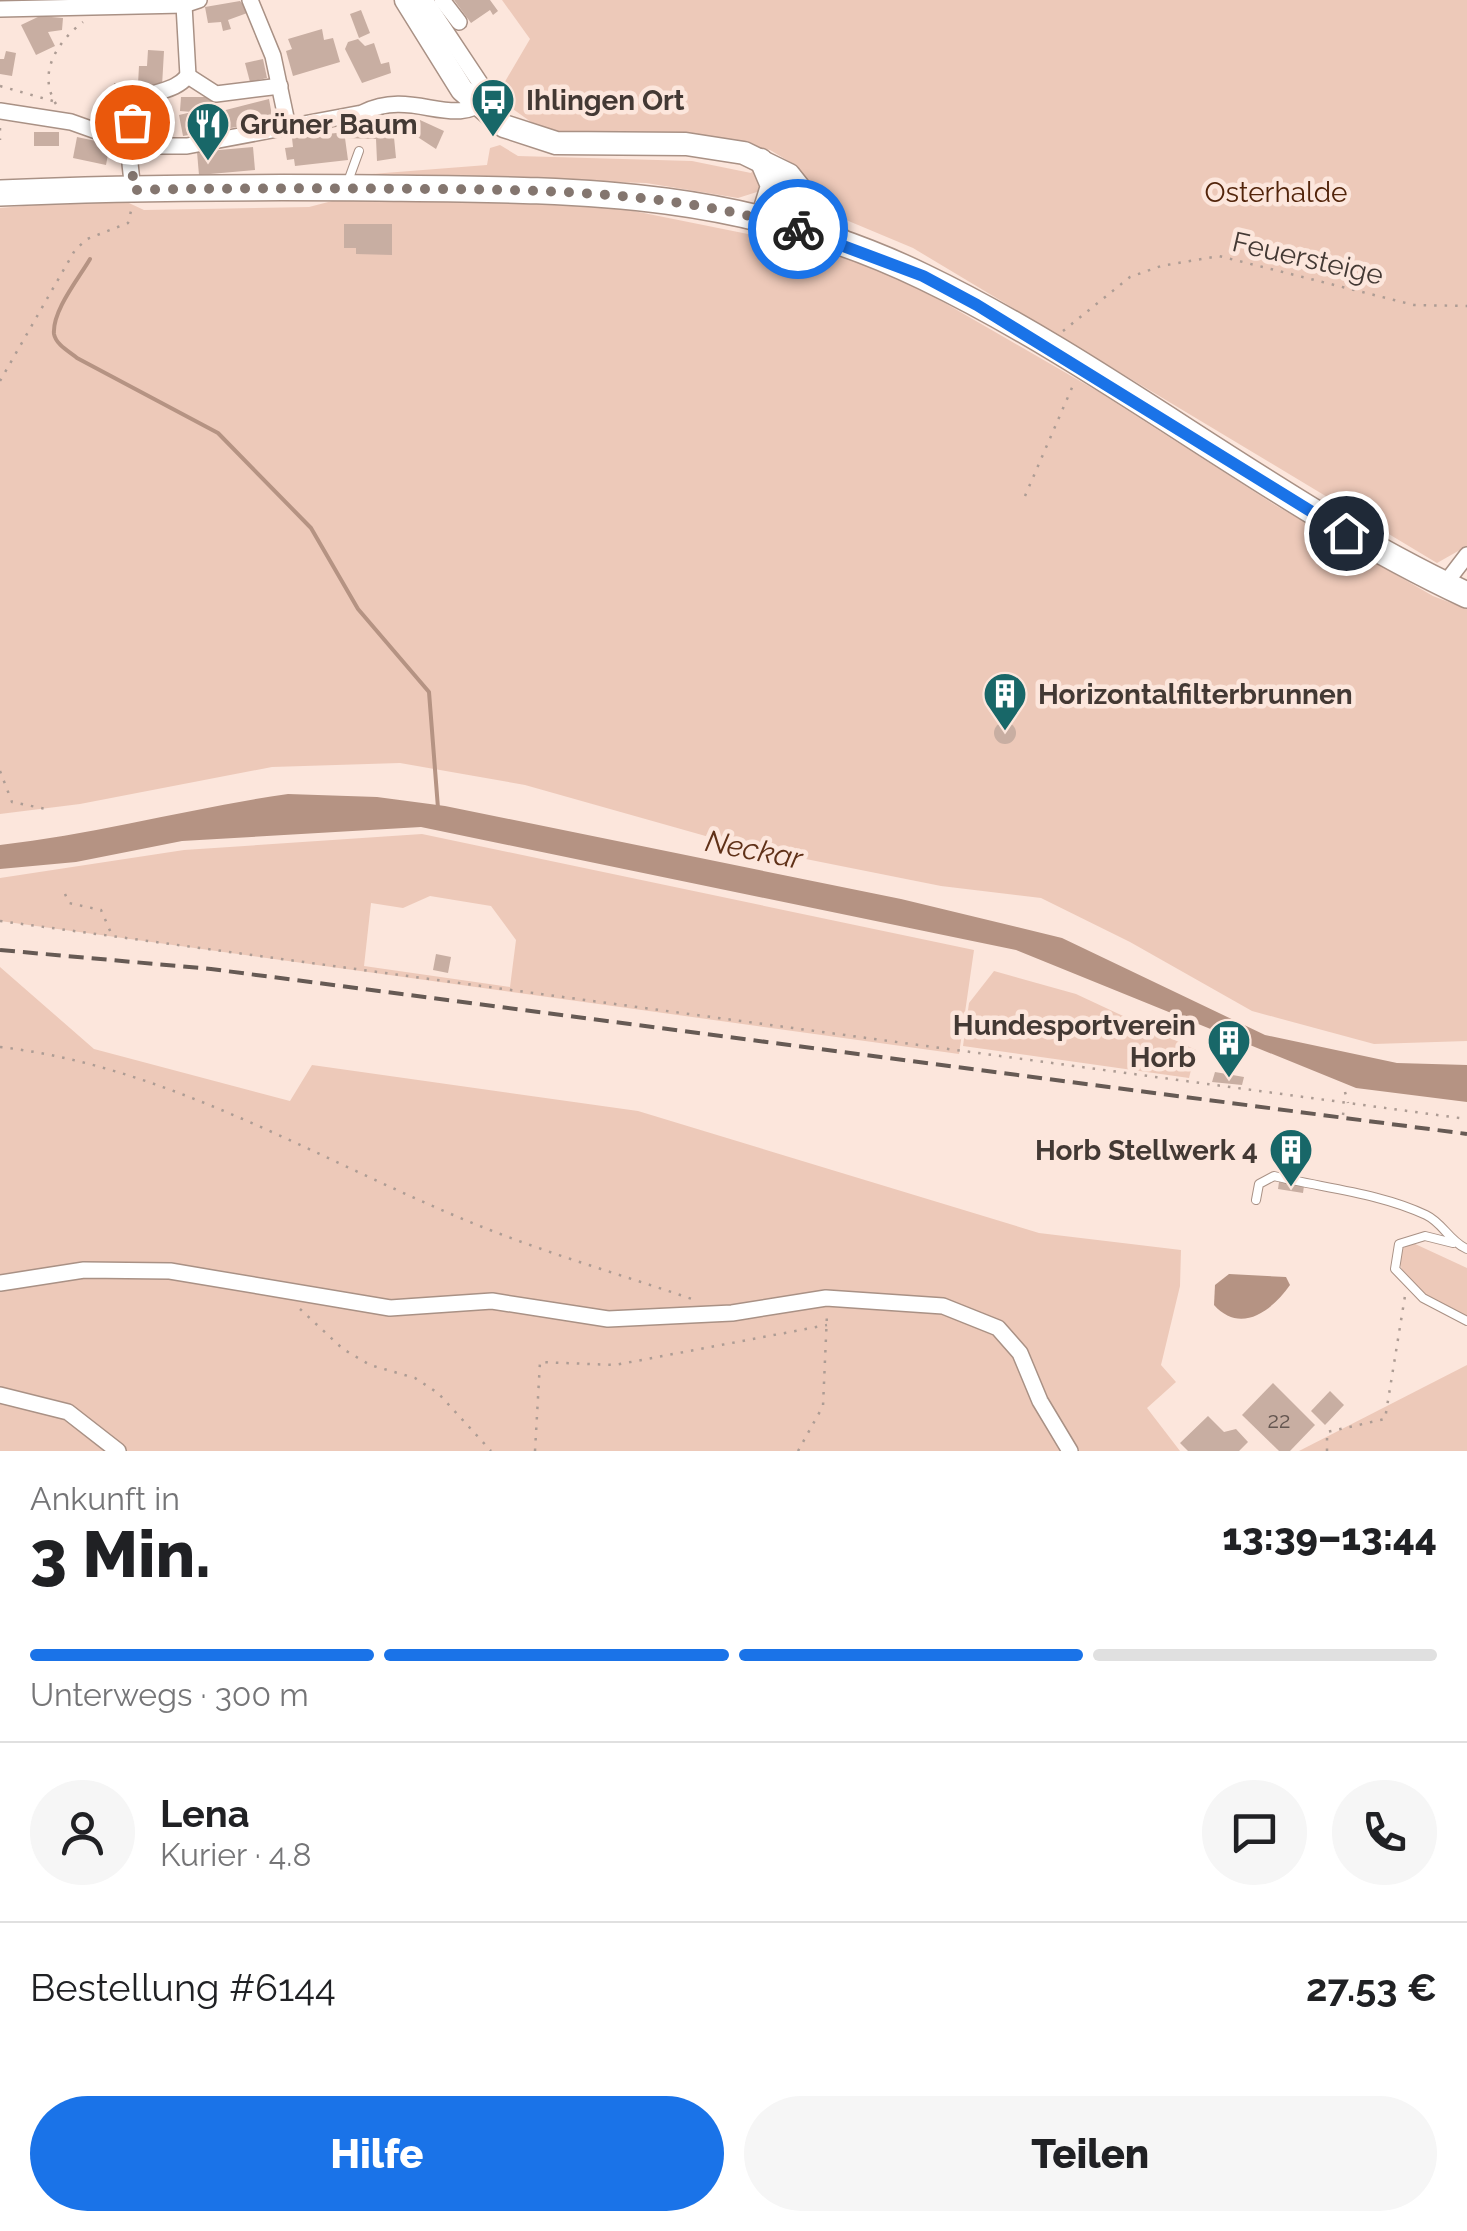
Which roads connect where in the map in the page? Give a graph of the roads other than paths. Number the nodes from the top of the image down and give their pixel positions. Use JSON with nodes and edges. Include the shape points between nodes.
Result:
{"nodes":[{"id":1,"x":250,"y":0,"type":"edge"},
{"id":2,"x":406,"y":0,"type":"edge"},
{"id":3,"x":425,"y":0,"type":"edge"},
{"id":4,"x":442,"y":0,"type":"edge"},
{"id":5,"x":192,"y":2,"type":"edge"},
{"id":6,"x":0,"y":9,"type":"edge"},
{"id":7,"x":459,"y":22,"type":"dead end"},
{"id":8,"x":188,"y":76,"type":"junction"},
{"id":9,"x":280,"y":86,"type":"junction"},
{"id":10,"x":479,"y":108,"type":"junction"},
{"id":11,"x":0,"y":112,"type":"edge"},
{"id":12,"x":288,"y":127,"type":"junction"},
{"id":13,"x":130,"y":143,"type":"junction"},
{"id":14,"x":360,"y":151,"type":"dead end"},
{"id":15,"x":761,"y":160,"type":"junction"},
{"id":16,"x":796,"y":186,"type":"junction"},
{"id":17,"x":345,"y":188,"type":"junction"},
{"id":18,"x":133,"y":190,"type":"junction"},
{"id":19,"x":0,"y":192,"type":"edge"},
{"id":20,"x":770,"y":221,"type":"junction"},
{"id":21,"x":843,"y":243,"type":"junction"},
{"id":22,"x":1467,"y":554,"type":"edge"},
{"id":23,"x":1456,"y":590,"type":"edge"},
{"id":24,"x":1256,"y":1200,"type":"dead end"},
{"id":25,"x":1453,"y":1243,"type":"junction"},
{"id":26,"x":1467,"y":1250,"type":"edge"},
{"id":27,"x":0,"y":1283,"type":"edge"},
{"id":28,"x":1467,"y":1321,"type":"edge"},
{"id":29,"x":0,"y":1395,"type":"edge"},
{"id":30,"x":118,"y":1451,"type":"edge"},
{"id":31,"x":1070,"y":1451,"type":"edge"}],
"edges":[{"from":1,"to":9,"type":"street"},
{"from":2,"to":10,"type":"street","via":[[444,67]]},
{"from":3,"to":10,"type":"street","via":[[490,98]]},
{"from":4,"to":7,"type":"street"},
{"from":5,"to":6,"type":"street"},
{"from":5,"to":8,"type":"street"},
{"from":8,"to":9,"type":"street","via":[[216,94]]},
{"from":8,"to":13,"type":"street","via":[[136,104]]},
{"from":9,"to":12,"type":"street"},
{"from":10,"to":12,"type":"street","via":[[457,113],[402,101]]},
{"from":10,"to":15,"type":"street","via":[[504,126],[556,142],[686,144]]},
{"from":11,"to":13,"type":"street","via":[[72,122]]},
{"from":12,"to":13,"type":"street","via":[[187,146]]},
{"from":13,"to":18,"type":"street"},
{"from":14,"to":17,"type":"lane"},
{"from":15,"to":16,"type":"street","via":[[779,167]]},
{"from":15,"to":20,"type":"street","via":[[772,186]]},
{"from":16,"to":20,"type":"street"},
{"from":16,"to":21,"type":"street"},
{"from":17,"to":18,"type":"main road"},
{"from":17,"to":20,"type":"main road","via":[[614,193],[711,205]]},
{"from":18,"to":19,"type":"main road"},
{"from":20,"to":21,"type":"main road"},
{"from":21,"to":23,"type":"main road","via":[[923,276],[1329,523]]},
{"from":22,"to":23,"type":"street"},
{"from":24,"to":25,"type":"lane","via":[[1259,1184],[1274,1176],[1429,1215]]},
{"from":25,"to":26,"type":"lane"},
{"from":25,"to":28,"type":"lane","via":[[1425,1236],[1399,1244],[1395,1269],[1423,1298]]},
{"from":27,"to":31,"type":"street","via":[[84,1270],[170,1271],[390,1308],[492,1301],[608,1319],[732,1313],[826,1298],[943,1306],[998,1328],[1020,1353]]},
{"from":29,"to":30,"type":"street","via":[[68,1412]]}]}
